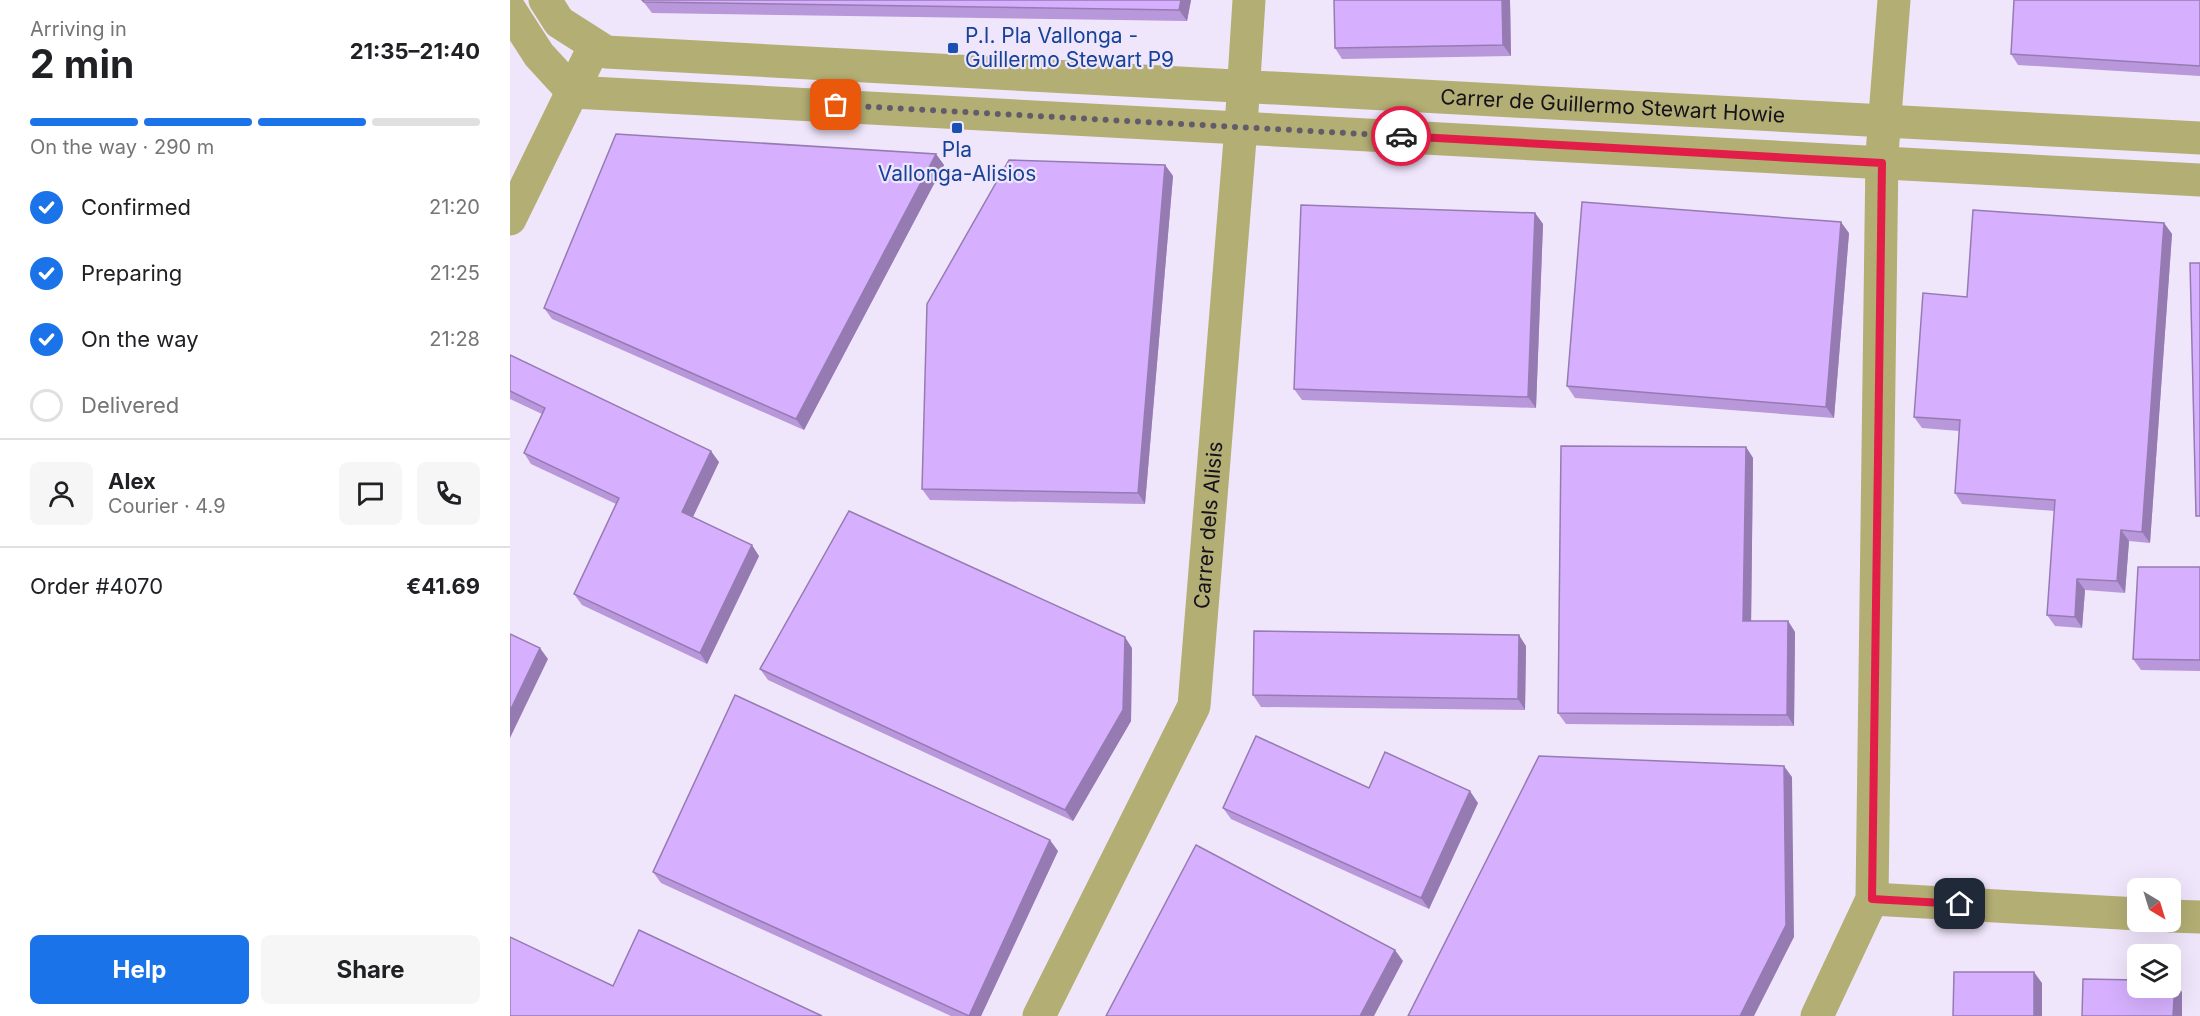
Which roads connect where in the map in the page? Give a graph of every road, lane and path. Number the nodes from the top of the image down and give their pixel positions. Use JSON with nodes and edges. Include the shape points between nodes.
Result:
{"nodes":[{"id":1,"x":545,"y":0,"type":"edge"},
{"id":2,"x":1249,"y":0,"type":"edge"},
{"id":3,"x":1894,"y":0,"type":"edge"},
{"id":4,"x":510,"y":10,"type":"edge"},
{"id":5,"x":594,"y":47,"type":"junction"},
{"id":6,"x":1244,"y":86,"type":"junction"},
{"id":7,"x":573,"y":92,"type":"junction"},
{"id":8,"x":1884,"y":121,"type":"junction"},
{"id":9,"x":1241,"y":127,"type":"junction"},
{"id":10,"x":2200,"y":138,"type":"edge"},
{"id":11,"x":1882,"y":163,"type":"junction"},
{"id":12,"x":2200,"y":180,"type":"edge"},
{"id":13,"x":510,"y":219,"type":"edge"},
{"id":14,"x":1872,"y":899,"type":"junction"},
{"id":15,"x":2127,"y":913,"type":"edge"},
{"id":16,"x":2181,"y":916,"type":"edge"},
{"id":17,"x":2200,"y":917,"type":"edge"},
{"id":18,"x":1039,"y":1016,"type":"edge"},
{"id":19,"x":1816,"y":1016,"type":"edge"}],
"edges":[{"from":1,"to":5,"type":"street","name":"Carrer de Guillermo Stewart Howie","via":[[559,22]]},
{"from":2,"to":6,"type":"street","name":"Carrer dels Alisis"},
{"from":3,"to":8,"type":"street"},
{"from":4,"to":7,"type":"street","via":[[539,55]]},
{"from":5,"to":6,"type":"street","name":"Carrer de Guillermo Stewart Howie","via":[[606,52]]},
{"from":5,"to":7,"type":"street"},
{"from":6,"to":8,"type":"street","name":"Carrer de Guillermo Stewart Howie"},
{"from":6,"to":9,"type":"street","name":"Carrer dels Alisis"},
{"from":7,"to":9,"type":"street","name":"Carrer de Guillermo Stewart Howie"},
{"from":7,"to":13,"type":"street"},
{"from":8,"to":10,"type":"street","name":"Carrer de Guillermo Stewart Howie"},
{"from":8,"to":11,"type":"street"},
{"from":9,"to":11,"type":"street","name":"Carrer de Guillermo Stewart Howie"},
{"from":9,"to":18,"type":"street","name":"Carrer dels Alisis","via":[[1194,706]]},
{"from":11,"to":12,"type":"street","name":"Carrer de Guillermo Stewart Howie"},
{"from":11,"to":14,"type":"street"},
{"from":14,"to":15,"type":"street"},
{"from":14,"to":19,"type":"street"},
{"from":16,"to":17,"type":"street"}]}
